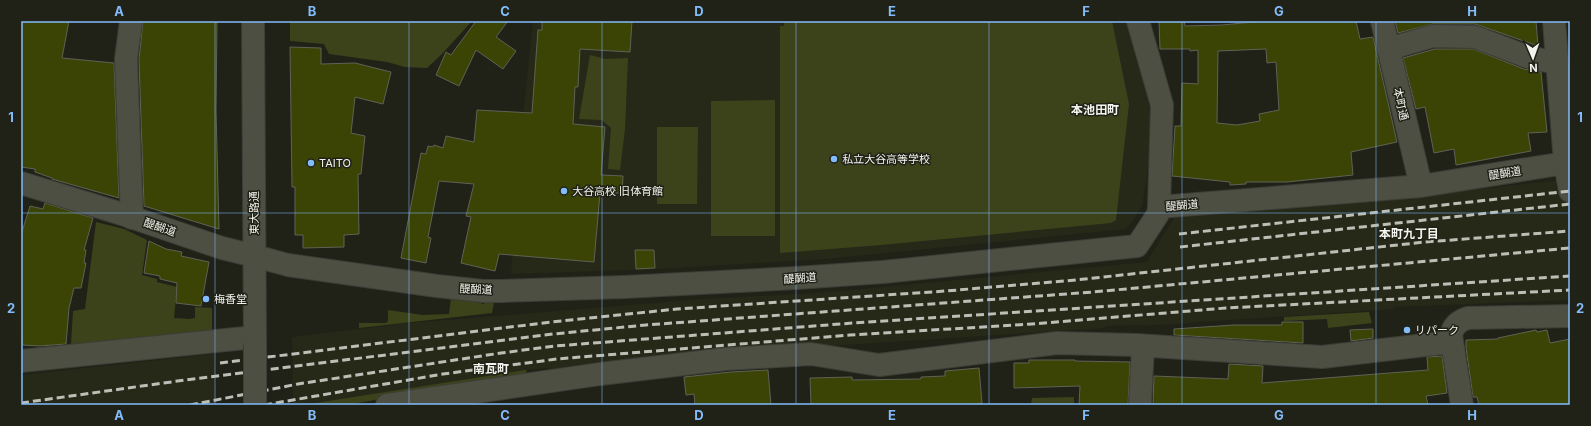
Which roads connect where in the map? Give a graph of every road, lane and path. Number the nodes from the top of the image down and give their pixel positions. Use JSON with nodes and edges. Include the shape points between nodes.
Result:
{"nodes":[{"id":1,"x":131,"y":21,"type":"edge"},
{"id":2,"x":254,"y":21,"type":"edge"},
{"id":3,"x":1138,"y":21,"type":"edge"},
{"id":4,"x":1382,"y":21,"type":"edge"},
{"id":5,"x":1554,"y":21,"type":"edge"},
{"id":6,"x":1388,"y":49,"type":"junction"},
{"id":7,"x":1557,"y":63,"type":"junction"},
{"id":8,"x":1565,"y":163,"type":"junction"},
{"id":9,"x":21,"y":183,"type":"edge"},
{"id":10,"x":1421,"y":186,"type":"junction"},
{"id":11,"x":1570,"y":191,"type":"edge"},
{"id":12,"x":1159,"y":207,"type":"junction"},
{"id":13,"x":132,"y":218,"type":"junction"},
{"id":14,"x":255,"y":256,"type":"junction"},
{"id":15,"x":1570,"y":316,"type":"edge"},
{"id":16,"x":255,"y":340,"type":"junction"},
{"id":17,"x":1452,"y":342,"type":"junction"},
{"id":18,"x":1143,"y":346,"type":"junction"},
{"id":19,"x":21,"y":356,"type":"edge"},
{"id":20,"x":47,"y":357,"type":"junction"},
{"id":21,"x":21,"y":361,"type":"edge"},
{"id":22,"x":254,"y":405,"type":"edge"},
{"id":23,"x":387,"y":405,"type":"edge"},
{"id":24,"x":1140,"y":405,"type":"edge"},
{"id":25,"x":1462,"y":405,"type":"edge"}],
"edges":[{"from":1,"to":13,"type":"street","via":[[126,59]]},
{"from":2,"to":14,"type":"street","name":"東大路通"},
{"from":3,"to":12,"type":"street","via":[[1162,105]]},
{"from":4,"to":6,"type":"street","name":"本町通"},
{"from":5,"to":7,"type":"street"},
{"from":6,"to":7,"type":"street","via":[[1433,36],[1475,37],[1528,57]]},
{"from":6,"to":10,"type":"street","name":"本町通"},
{"from":7,"to":8,"type":"street"},
{"from":8,"to":10,"type":"street","name":"醍醐道"},
{"from":8,"to":11,"type":"street"},
{"from":9,"to":13,"type":"street","name":"醍醐道"},
{"from":10,"to":12,"type":"street","name":"醍醐道"},
{"from":12,"to":14,"type":"street","name":"醍醐道","via":[[1158,214],[1137,246],[883,272],[796,278],[483,291],[288,265]]},
{"from":13,"to":14,"type":"street","name":"醍醐道","via":[[222,248]]},
{"from":14,"to":16,"type":"street","name":"東大路通"},
{"from":15,"to":17,"type":"street","via":[[1468,318],[1452,329]]},
{"from":16,"to":20,"type":"street"},
{"from":16,"to":22,"type":"street","name":"東大路通","bridge":true},
{"from":17,"to":18,"type":"street","via":[[1322,357]]},
{"from":17,"to":25,"type":"street"},
{"from":18,"to":23,"type":"street","via":[[1057,342],[878,365],[811,354],[726,359],[600,374]]},
{"from":18,"to":24,"type":"street"},
{"from":19,"to":20,"type":"street"},
{"from":20,"to":21,"type":"street"}]}
